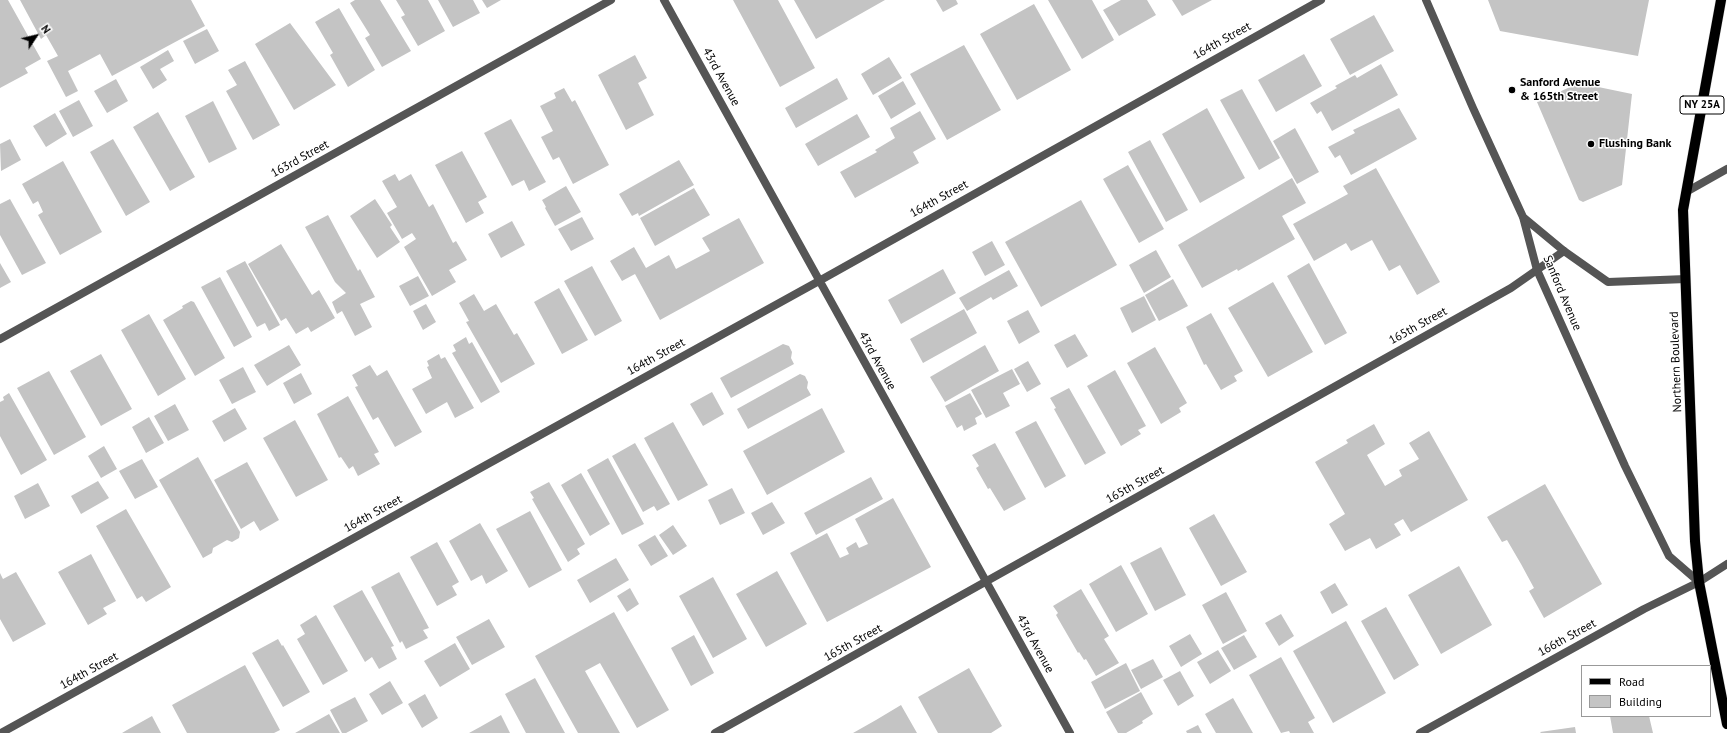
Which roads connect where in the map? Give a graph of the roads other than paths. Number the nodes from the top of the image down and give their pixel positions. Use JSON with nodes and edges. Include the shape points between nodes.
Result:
{"nodes":[{"id":1,"x":611,"y":0,"type":"edge"},
{"id":2,"x":664,"y":0,"type":"edge"},
{"id":3,"x":1321,"y":0,"type":"edge"},
{"id":4,"x":1426,"y":0,"type":"edge"},
{"id":5,"x":1721,"y":0,"type":"edge"},
{"id":6,"x":1727,"y":169,"type":"edge"},
{"id":7,"x":1686,"y":192,"type":"junction"},
{"id":8,"x":1523,"y":217,"type":"junction"},
{"id":9,"x":1564,"y":251,"type":"junction"},
{"id":10,"x":1538,"y":270,"type":"junction"},
{"id":11,"x":1686,"y":279,"type":"junction"},
{"id":12,"x":819,"y":281,"type":"junction"},
{"id":13,"x":0,"y":339,"type":"edge"},
{"id":14,"x":1727,"y":564,"type":"edge"},
{"id":15,"x":987,"y":582,"type":"junction"},
{"id":16,"x":1699,"y":582,"type":"junction"},
{"id":17,"x":1727,"y":724,"type":"edge"},
{"id":18,"x":2,"y":733,"type":"edge"},
{"id":19,"x":714,"y":733,"type":"edge"},
{"id":20,"x":1070,"y":733,"type":"edge"},
{"id":21,"x":1420,"y":733,"type":"edge"}],
"edges":[{"from":1,"to":13,"type":"street","name":"163rd Street"},
{"from":2,"to":12,"type":"street","name":"43rd Avenue"},
{"from":3,"to":12,"type":"street","name":"164th Street"},
{"from":4,"to":8,"type":"street","name":"Sanford Avenue"},
{"from":5,"to":7,"type":"main road","name":"Northern Boulevard","number":"NY 25A"},
{"from":6,"to":7,"type":"street"},
{"from":7,"to":11,"type":"main road","name":"Northern Boulevard","number":"NY 25A","via":[[1683,210]]},
{"from":8,"to":9,"type":"street"},
{"from":8,"to":10,"type":"street","name":"Sanford Avenue"},
{"from":9,"to":10,"type":"street","name":"165th Street"},
{"from":9,"to":11,"type":"street","via":[[1608,282]]},
{"from":10,"to":15,"type":"street","name":"165th Street","via":[[1511,288]]},
{"from":10,"to":16,"type":"street","name":"Sanford Avenue","via":[[1625,466],[1669,556]]},
{"from":11,"to":16,"type":"main road","name":"Northern Boulevard"},
{"from":12,"to":15,"type":"street","name":"43rd Avenue"},
{"from":12,"to":18,"type":"street","name":"164th Street"},
{"from":14,"to":16,"type":"street","name":"166th Street"},
{"from":15,"to":19,"type":"street","name":"165th Street"},
{"from":15,"to":20,"type":"street","name":"43rd Avenue"},
{"from":16,"to":17,"type":"main road","name":"Northern Boulevard"},
{"from":16,"to":21,"type":"street","name":"166th Street","via":[[1644,609]]}]}
